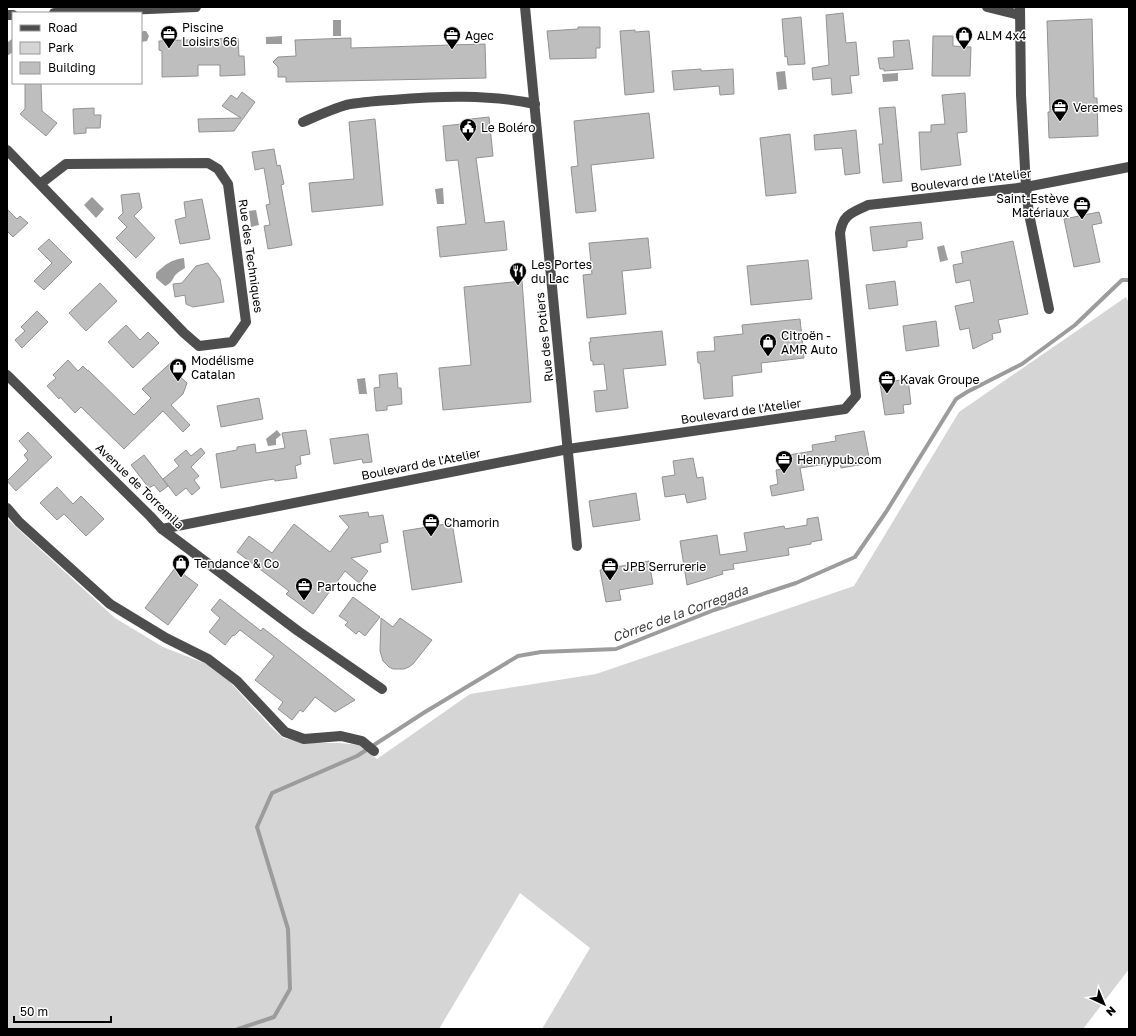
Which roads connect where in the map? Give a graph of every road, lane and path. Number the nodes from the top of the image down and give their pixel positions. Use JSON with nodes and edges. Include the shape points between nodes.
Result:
{"nodes":[{"id":1,"x":196,"y":7,"type":"edge"},
{"id":2,"x":525,"y":7,"type":"edge"},
{"id":3,"x":987,"y":7,"type":"edge"},
{"id":4,"x":1020,"y":11,"type":"edge"},
{"id":5,"x":78,"y":12,"type":"edge"},
{"id":6,"x":535,"y":104,"type":"junction"},
{"id":7,"x":303,"y":122,"type":"dead end"},
{"id":8,"x":7,"y":150,"type":"edge"},
{"id":9,"x":1129,"y":167,"type":"edge"},
{"id":10,"x":40,"y":184,"type":"junction"},
{"id":11,"x":1026,"y":187,"type":"junction"},
{"id":12,"x":1049,"y":309,"type":"dead end"},
{"id":13,"x":7,"y":375,"type":"edge"},
{"id":14,"x":568,"y":449,"type":"junction"},
{"id":15,"x":7,"y":508,"type":"edge"},
{"id":16,"x":162,"y":529,"type":"junction"},
{"id":17,"x":577,"y":546,"type":"dead end"},
{"id":18,"x":382,"y":689,"type":"dead end"},
{"id":19,"x":374,"y":751,"type":"dead end"}],
"edges":[{"from":1,"to":5,"type":"street"},
{"from":2,"to":6,"type":"street","name":"Rue des Potiers"},
{"from":3,"to":4,"type":"street"},
{"from":4,"to":11,"type":"street"},
{"from":6,"to":7,"type":"street","via":[[483,97],[411,98],[345,106]]},
{"from":6,"to":14,"type":"street","name":"Rue des Potiers"},
{"from":8,"to":10,"type":"street","name":"Rue des Techniques"},
{"from":9,"to":11,"type":"street","name":"Boulevard de l'Atelier"},
{"from":10,"to":10,"type":"street","name":"Rue des Techniques","via":[[199,346],[232,342],[246,322],[228,184],[218,169],[208,163],[66,164]]},
{"from":11,"to":12,"type":"street"},
{"from":11,"to":14,"type":"street","name":"Boulevard de l'Atelier","via":[[868,205],[842,221],[840,233],[856,396],[845,409]]},
{"from":13,"to":16,"type":"street","name":"Avenue de Torremila"},
{"from":14,"to":16,"type":"street","name":"Boulevard de l'Atelier"},
{"from":14,"to":17,"type":"street","name":"Rue des Potiers"},
{"from":15,"to":19,"type":"street","via":[[18,522],[110,604],[214,664],[237,681],[285,732],[304,739],[341,736],[367,743]]},
{"from":16,"to":18,"type":"street","name":"Avenue de Torremila","via":[[298,631]]}]}
